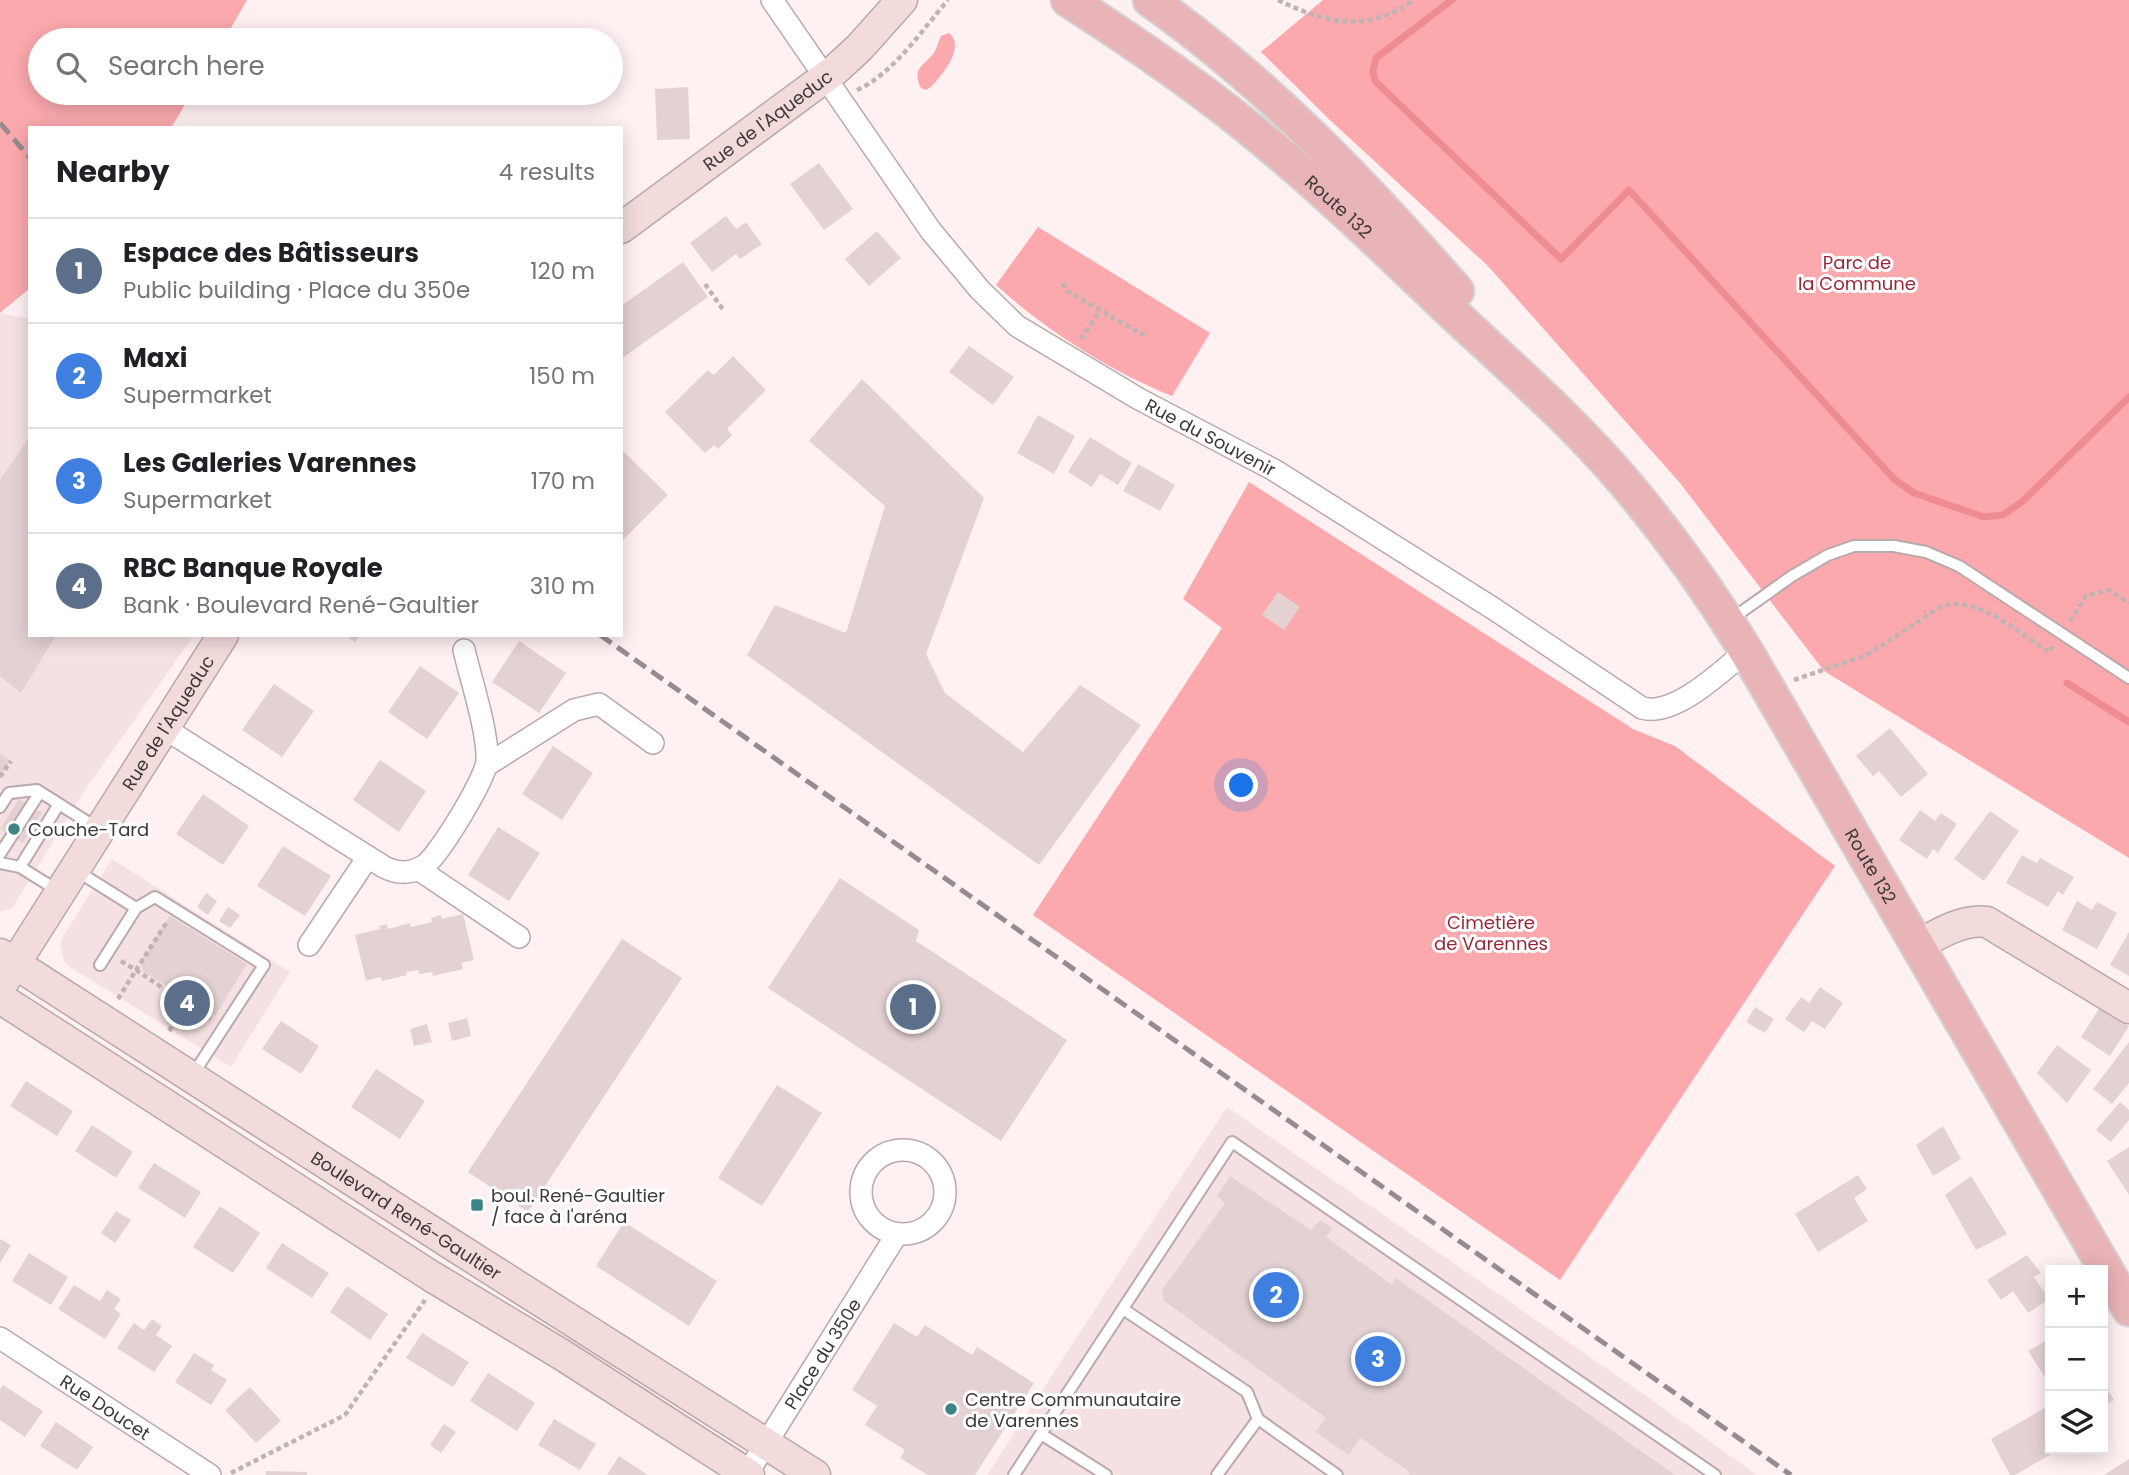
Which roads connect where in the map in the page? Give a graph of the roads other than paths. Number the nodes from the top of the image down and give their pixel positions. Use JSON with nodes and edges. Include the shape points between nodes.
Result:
{"nodes":[{"id":1,"x":772,"y":0,"type":"edge"},
{"id":2,"x":902,"y":0,"type":"edge"},
{"id":3,"x":1068,"y":0,"type":"edge"},
{"id":4,"x":1150,"y":0,"type":"edge"},
{"id":5,"x":826,"y":77,"type":"junction"},
{"id":6,"x":623,"y":227,"type":"edge"},
{"id":7,"x":1586,"y":441,"type":"junction"},
{"id":8,"x":1727,"y":621,"type":"junction"},
{"id":9,"x":222,"y":637,"type":"edge"},
{"id":10,"x":464,"y":650,"type":"dead end"},
{"id":11,"x":1746,"y":651,"type":"junction"},
{"id":12,"x":2129,"y":678,"type":"edge"},
{"id":13,"x":164,"y":728,"type":"junction"},
{"id":14,"x":653,"y":743,"type":"dead end"},
{"id":15,"x":487,"y":765,"type":"junction"},
{"id":16,"x":40,"y":792,"type":"junction"},
{"id":17,"x":59,"y":804,"type":"junction"},
{"id":18,"x":0,"y":807,"type":"edge"},
{"id":19,"x":100,"y":830,"type":"junction"},
{"id":20,"x":0,"y":854,"type":"edge"},
{"id":21,"x":368,"y":857,"type":"junction"},
{"id":22,"x":0,"y":863,"type":"edge"},
{"id":23,"x":20,"y":867,"type":"junction"},
{"id":24,"x":418,"y":869,"type":"junction"},
{"id":25,"x":67,"y":881,"type":"junction"},
{"id":26,"x":136,"y":908,"type":"junction"},
{"id":27,"x":519,"y":937,"type":"dead end"},
{"id":28,"x":309,"y":945,"type":"dead end"},
{"id":29,"x":1917,"y":946,"type":"junction"},
{"id":30,"x":100,"y":965,"type":"dead end"},
{"id":31,"x":5,"y":968,"type":"edge"},
{"id":32,"x":0,"y":998,"type":"edge"},
{"id":33,"x":2129,"y":1008,"type":"edge"},
{"id":34,"x":192,"y":1076,"type":"junction"},
{"id":35,"x":897,"y":1234,"type":"dead end"},
{"id":36,"x":2129,"y":1309,"type":"edge"},
{"id":37,"x":1123,"y":1310,"type":"junction"},
{"id":38,"x":582,"y":1327,"type":"junction"},
{"id":39,"x":0,"y":1338,"type":"edge"},
{"id":40,"x":564,"y":1356,"type":"junction"},
{"id":41,"x":1258,"y":1419,"type":"junction"},
{"id":42,"x":1041,"y":1434,"type":"junction"},
{"id":43,"x":766,"y":1444,"type":"junction"},
{"id":44,"x":748,"y":1474,"type":"edge"},
{"id":45,"x":210,"y":1475,"type":"edge"},
{"id":46,"x":815,"y":1475,"type":"edge"},
{"id":47,"x":1014,"y":1475,"type":"edge"},
{"id":48,"x":1105,"y":1475,"type":"edge"},
{"id":49,"x":1217,"y":1475,"type":"edge"},
{"id":50,"x":1337,"y":1475,"type":"edge"},
{"id":51,"x":1715,"y":1475,"type":"edge"}],
"edges":[{"from":1,"to":5,"type":"street","name":"Rue du Souvenir"},
{"from":2,"to":5,"type":"street","name":"Rue de l'Aqueduc"},
{"from":3,"to":7,"type":"main road","name":"Route 132","via":[[1196,88],[1295,166]]},
{"from":4,"to":7,"type":"main road","name":"Route 132","via":[[1241,71],[1341,164]]},
{"from":5,"to":6,"type":"street","name":"Rue de l'Aqueduc"},
{"from":5,"to":11,"type":"street","name":"Rue du Souvenir","via":[[949,254],[990,301],[1032,336],[1274,470],[1642,708],[1672,705]]},
{"from":7,"to":8,"type":"main road","name":"Route 132","via":[[1660,527]]},
{"from":8,"to":11,"type":"main road","name":"Route 132"},
{"from":8,"to":12,"type":"lane","via":[[1828,555],[1854,546],[1894,546],[1926,552],[1959,566]]},
{"from":9,"to":13,"type":"street","name":"Rue de l'Aqueduc"},
{"from":10,"to":15,"type":"street"},
{"from":11,"to":29,"type":"main road","name":"Route 132"},
{"from":13,"to":19,"type":"street","name":"Rue de l'Aqueduc"},
{"from":13,"to":21,"type":"street"},
{"from":14,"to":15,"type":"street","via":[[599,704],[574,710]]},
{"from":15,"to":24,"type":"street","via":[[435,854]]},
{"from":16,"to":17,"type":"lane"},
{"from":16,"to":18,"type":"lane","via":[[9,793]]},
{"from":16,"to":20,"type":"lane"},
{"from":17,"to":19,"type":"lane"},
{"from":17,"to":23,"type":"lane"},
{"from":19,"to":25,"type":"street","name":"Rue de l'Aqueduc"},
{"from":21,"to":24,"type":"street","via":[[397,872]]},
{"from":21,"to":28,"type":"street"},
{"from":22,"to":23,"type":"lane"},
{"from":23,"to":25,"type":"lane"},
{"from":24,"to":27,"type":"street"},
{"from":25,"to":26,"type":"lane"},
{"from":25,"to":31,"type":"street","name":"Rue de l'Aqueduc"},
{"from":26,"to":30,"type":"lane"},
{"from":26,"to":34,"type":"lane","via":[[155,897],[264,965]]},
{"from":29,"to":33,"type":"street","via":[[1949,929],[1987,922]]},
{"from":29,"to":36,"type":"main road","name":"Route 132"},
{"from":31,"to":34,"type":"street","name":"Boulevard René-Gaultier"},
{"from":32,"to":40,"type":"street","name":"Boulevard René-Gaultier"},
{"from":34,"to":38,"type":"street","name":"Boulevard René-Gaultier"},
{"from":35,"to":43,"type":"street","name":"Place du 350e"},
{"from":37,"to":41,"type":"lane","via":[[1247,1392]]},
{"from":37,"to":42,"type":"lane"},
{"from":37,"to":51,"type":"lane","via":[[1232,1142]]},
{"from":38,"to":40,"type":"street"},
{"from":38,"to":43,"type":"street","name":"Boulevard René-Gaultier"},
{"from":39,"to":45,"type":"street","name":"Rue Doucet"},
{"from":40,"to":44,"type":"street","name":"Boulevard René-Gaultier"},
{"from":41,"to":49,"type":"lane"},
{"from":41,"to":50,"type":"lane"},
{"from":42,"to":47,"type":"lane"},
{"from":42,"to":48,"type":"lane"},
{"from":43,"to":44,"type":"street","name":"Place du 350e"},
{"from":43,"to":46,"type":"street","name":"Boulevard René-Gaultier"}]}
